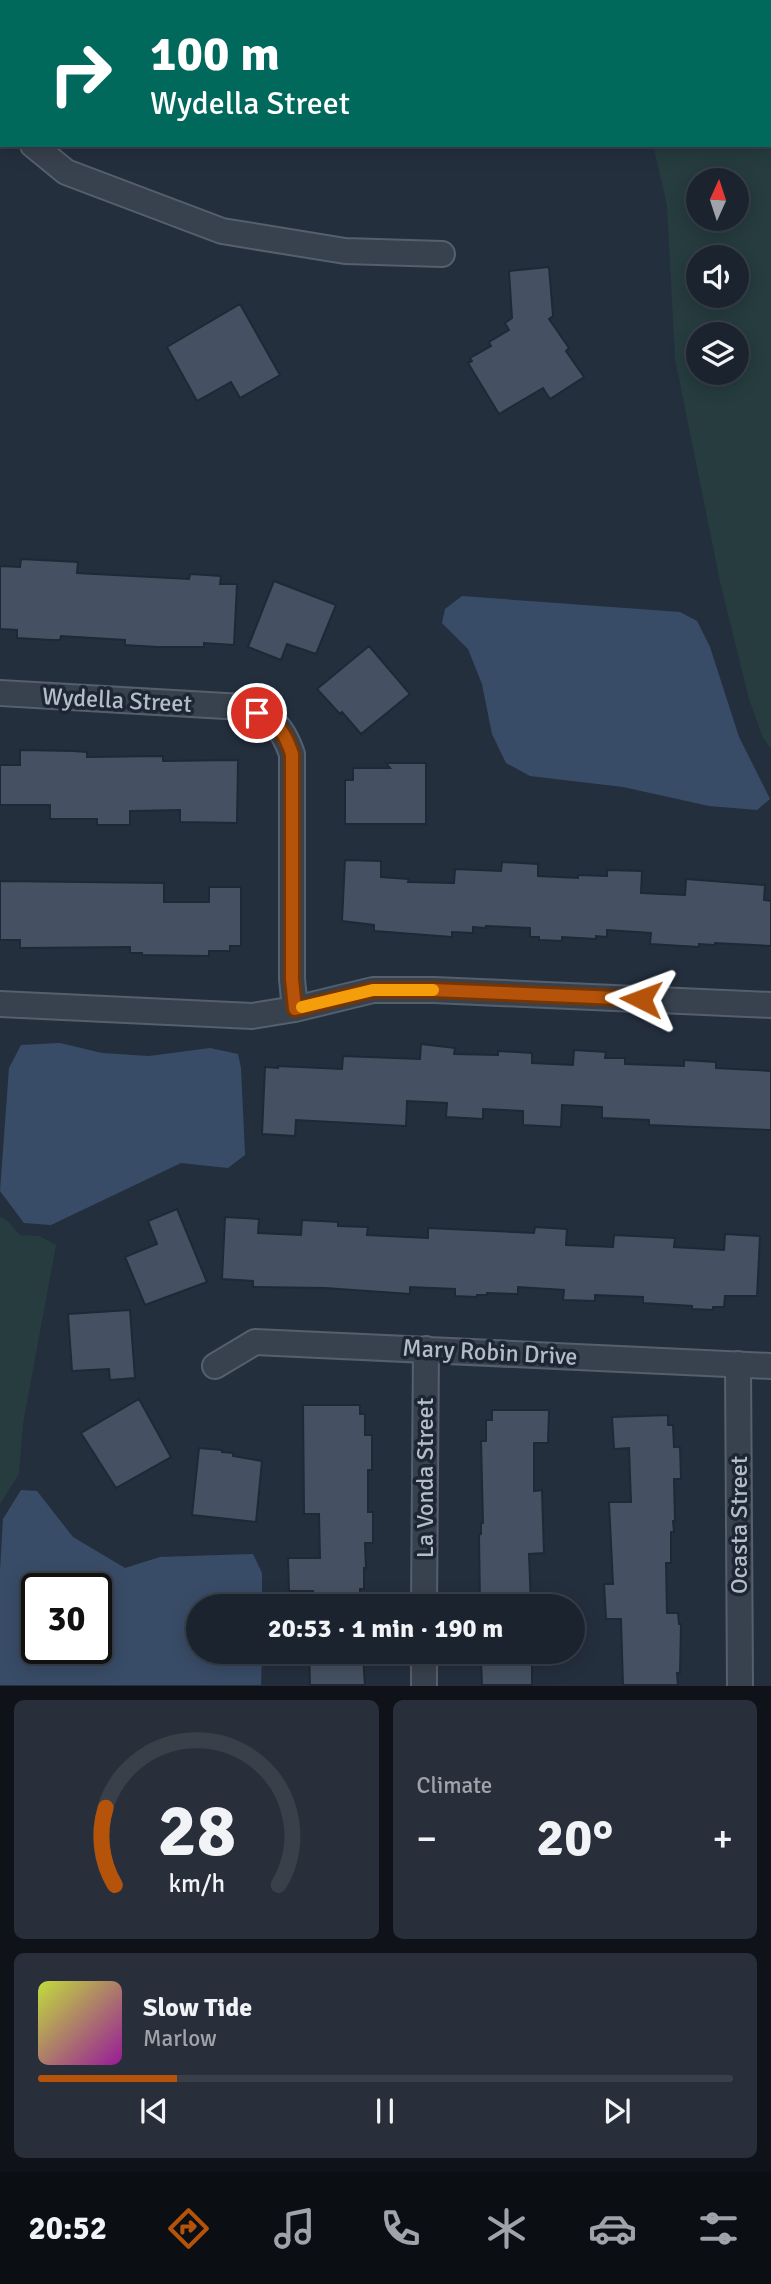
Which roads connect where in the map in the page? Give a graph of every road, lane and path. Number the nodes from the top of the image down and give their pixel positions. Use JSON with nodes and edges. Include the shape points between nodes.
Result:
{"nodes":[{"id":1,"x":35,"y":147,"type":"edge"},
{"id":2,"x":442,"y":254,"type":"dead end"},
{"id":3,"x":0,"y":693,"type":"edge"},
{"id":4,"x":0,"y":1004,"type":"edge"},
{"id":5,"x":771,"y":1005,"type":"edge"},
{"id":6,"x":295,"y":1009,"type":"junction"},
{"id":7,"x":426,"y":1349,"type":"junction"},
{"id":8,"x":738,"y":1364,"type":"junction"},
{"id":9,"x":215,"y":1366,"type":"dead end"},
{"id":10,"x":771,"y":1366,"type":"edge"},
{"id":11,"x":424,"y":1594,"type":"edge"},
{"id":12,"x":424,"y":1664,"type":"edge"},
{"id":13,"x":424,"y":1685,"type":"edge"},
{"id":14,"x":740,"y":1685,"type":"edge"}],
"edges":[{"from":1,"to":2,"type":"street","via":[[66,172],[222,231],[345,251]]},
{"from":3,"to":6,"type":"street","name":"Wydella Street","via":[[243,707],[272,719],[285,733],[292,754]]},
{"from":4,"to":6,"type":"street","via":[[252,1016]]},
{"from":5,"to":6,"type":"street","via":[[373,990]]},
{"from":7,"to":8,"type":"street","name":"Mary Robin Drive"},
{"from":7,"to":9,"type":"street","name":"Mary Robin Drive","via":[[255,1342]]},
{"from":7,"to":11,"type":"street","name":"La Vonda Street"},
{"from":8,"to":10,"type":"street","name":"Mary Robin Drive"},
{"from":8,"to":14,"type":"street","name":"Ocasta Street"},
{"from":12,"to":13,"type":"street"}]}
